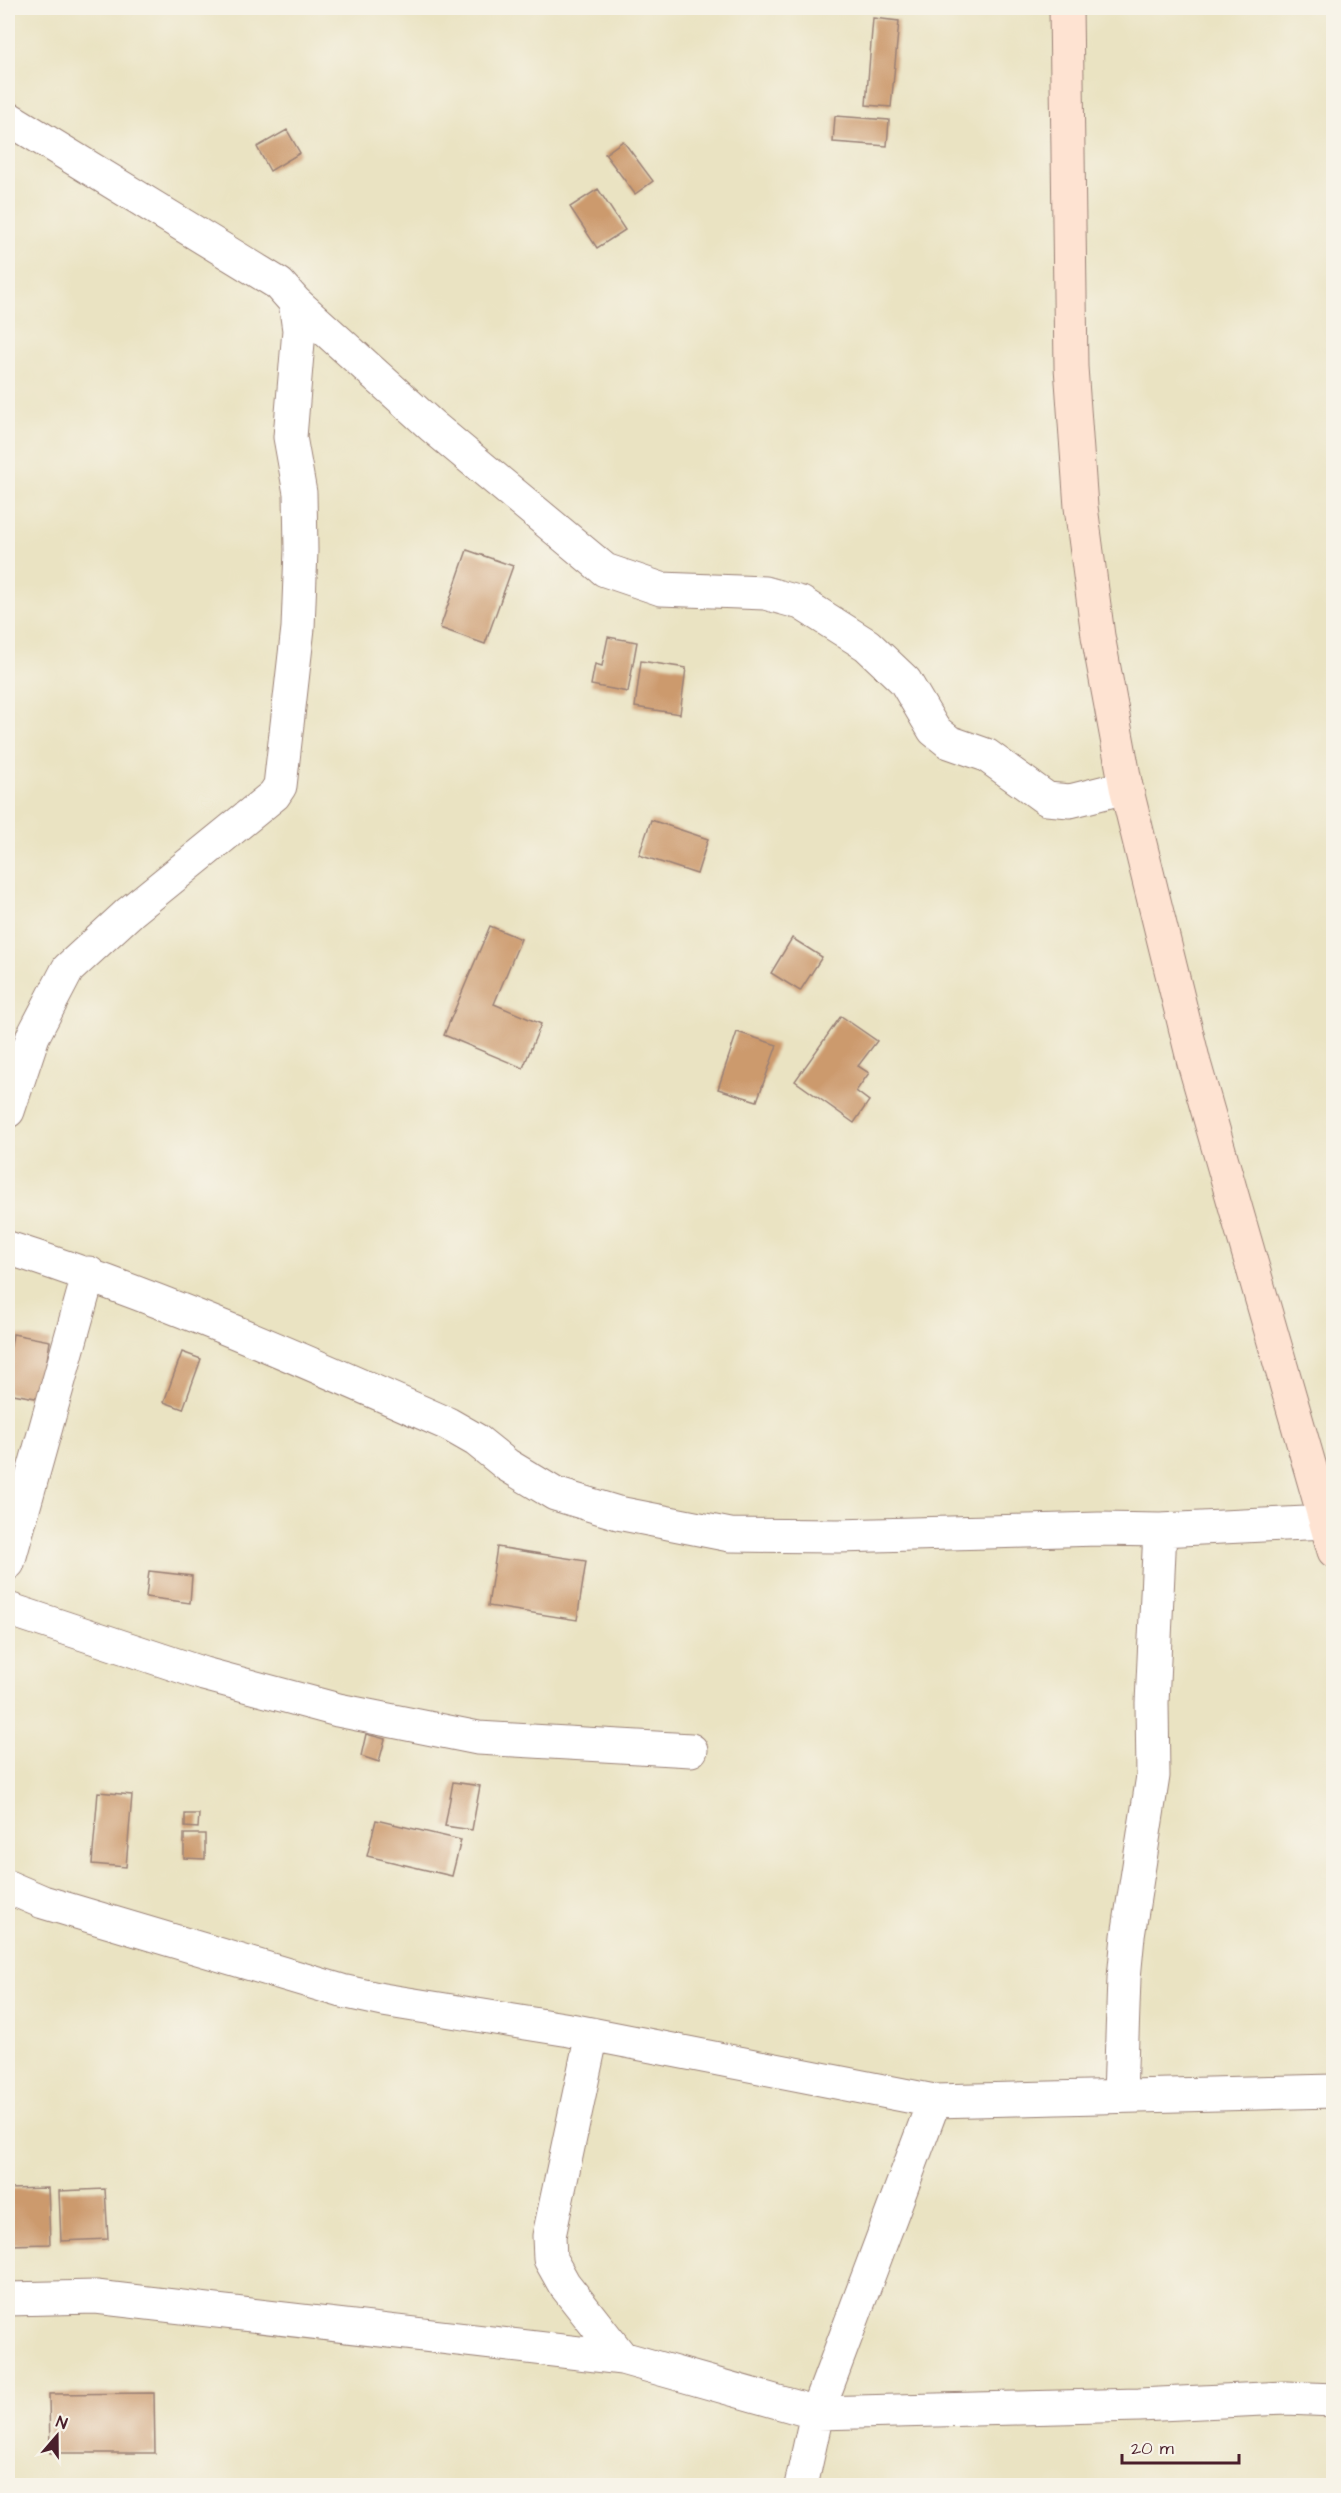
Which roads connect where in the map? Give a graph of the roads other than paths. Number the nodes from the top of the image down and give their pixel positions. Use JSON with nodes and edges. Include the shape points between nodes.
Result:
{"nodes":[{"id":1,"x":1066,"y":8,"type":"edge"},
{"id":2,"x":8,"y":118,"type":"edge"},
{"id":3,"x":295,"y":302,"type":"junction"},
{"id":4,"x":1126,"y":787,"type":"junction"},
{"id":5,"x":8,"y":1111,"type":"edge"},
{"id":6,"x":8,"y":1248,"type":"edge"},
{"id":7,"x":88,"y":1274,"type":"junction"},
{"id":8,"x":1160,"y":1530,"type":"junction"},
{"id":9,"x":1330,"y":1537,"type":"edge"},
{"id":10,"x":8,"y":1563,"type":"edge"},
{"id":11,"x":8,"y":1609,"type":"edge"},
{"id":12,"x":691,"y":1750,"type":"dead end"},
{"id":13,"x":8,"y":1887,"type":"edge"},
{"id":14,"x":592,"y":2034,"type":"junction"},
{"id":15,"x":1334,"y":2091,"type":"edge"},
{"id":16,"x":1120,"y":2095,"type":"junction"},
{"id":17,"x":934,"y":2101,"type":"junction"},
{"id":18,"x":8,"y":2299,"type":"edge"},
{"id":19,"x":622,"y":2358,"type":"junction"},
{"id":20,"x":1334,"y":2400,"type":"edge"},
{"id":21,"x":818,"y":2413,"type":"junction"},
{"id":22,"x":801,"y":2486,"type":"edge"}],
"edges":[{"from":1,"to":4,"type":"street","via":[[1071,367],[1081,507],[1098,636]]},
{"from":2,"to":3,"type":"street","via":[[279,284]]},
{"from":3,"to":4,"type":"street","via":[[432,426],[604,570],[661,588],[765,592],[801,603],[867,645],[905,681],[934,730],[949,742],[986,755],[1047,799],[1070,801]]},
{"from":3,"to":5,"type":"street","via":[[299,330],[290,437],[300,493],[301,550],[298,628],[280,786],[68,969],[33,1036]]},
{"from":4,"to":9,"type":"street","via":[[1194,1063]]},
{"from":6,"to":7,"type":"street"},
{"from":7,"to":8,"type":"street","via":[[268,1345],[448,1424],[555,1494],[618,1513],[730,1535]]},
{"from":7,"to":10,"type":"street"},
{"from":8,"to":9,"type":"street"},
{"from":8,"to":16,"type":"street","via":[[1152,1703],[1154,1776],[1128,1936]]},
{"from":11,"to":12,"type":"street","via":[[204,1674],[338,1710],[478,1738]]},
{"from":13,"to":14,"type":"street","via":[[43,1902],[342,1991]]},
{"from":14,"to":17,"type":"street"},
{"from":14,"to":19,"type":"street","via":[[549,2236],[550,2259],[564,2284]]},
{"from":15,"to":16,"type":"street"},
{"from":16,"to":17,"type":"street"},
{"from":17,"to":21,"type":"street"},
{"from":18,"to":19,"type":"street","via":[[106,2298]]},
{"from":19,"to":21,"type":"street"},
{"from":20,"to":21,"type":"street","via":[[1286,2398]]},
{"from":21,"to":22,"type":"street"}]}
